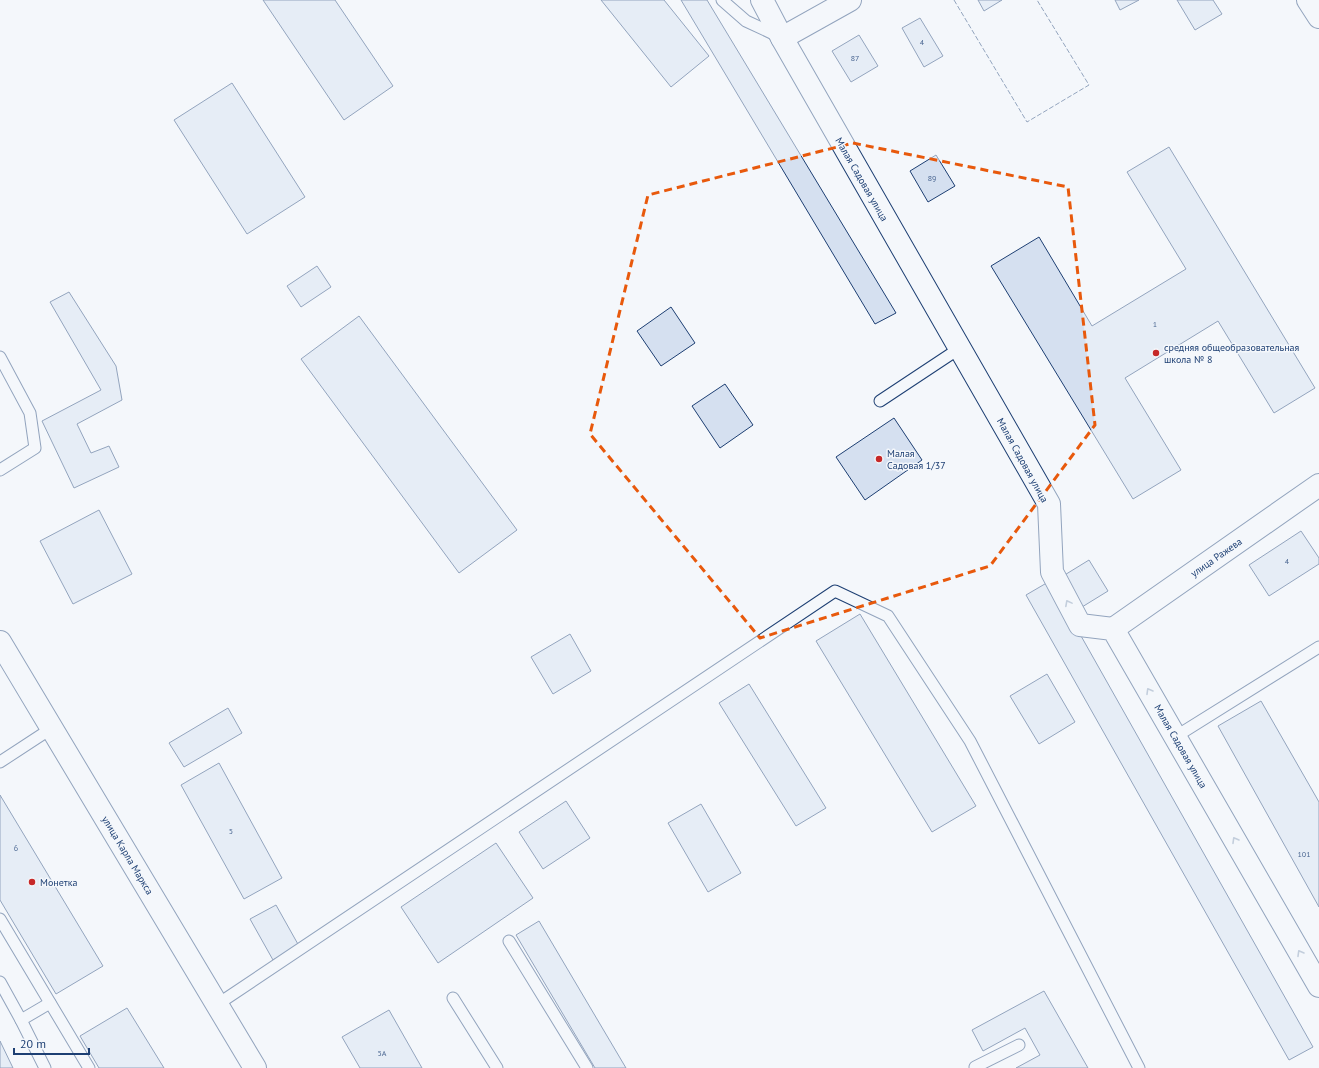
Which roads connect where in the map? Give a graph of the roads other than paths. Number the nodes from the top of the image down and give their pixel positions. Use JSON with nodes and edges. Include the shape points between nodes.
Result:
{"nodes":[{"id":1,"x":722,"y":0,"type":"edge"},
{"id":2,"x":762,"y":0,"type":"edge"},
{"id":3,"x":850,"y":0,"type":"edge"},
{"id":4,"x":1308,"y":0,"type":"edge"},
{"id":5,"x":1319,"y":17,"type":"edge"},
{"id":6,"x":782,"y":38,"type":"junction"},
{"id":7,"x":960,"y":348,"type":"junction"},
{"id":8,"x":0,"y":357,"type":"edge"},
{"id":9,"x":880,"y":401,"type":"dead end"},
{"id":10,"x":0,"y":470,"type":"edge"},
{"id":11,"x":1319,"y":485,"type":"edge"},
{"id":12,"x":1113,"y":629,"type":"junction"},
{"id":13,"x":0,"y":642,"type":"edge"},
{"id":14,"x":1319,"y":647,"type":"edge"},
{"id":15,"x":52,"y":728,"type":"junction"},
{"id":16,"x":1175,"y":737,"type":"junction"},
{"id":17,"x":0,"y":762,"type":"edge"},
{"id":18,"x":0,"y":919,"type":"edge"},
{"id":19,"x":509,"y":941,"type":"dead end"},
{"id":20,"x":0,"y":982,"type":"edge"},
{"id":21,"x":1319,"y":986,"type":"edge"},
{"id":22,"x":453,"y":998,"type":"dead end"},
{"id":23,"x":50,"y":1003,"type":"junction"},
{"id":24,"x":218,"y":1004,"type":"junction"},
{"id":25,"x":21,"y":1020,"type":"junction"},
{"id":26,"x":1019,"y":1045,"type":"dead end"},
{"id":27,"x":45,"y":1068,"type":"edge"},
{"id":28,"x":89,"y":1068,"type":"edge"},
{"id":29,"x":255,"y":1068,"type":"edge"},
{"id":30,"x":497,"y":1068,"type":"edge"},
{"id":31,"x":587,"y":1068,"type":"edge"},
{"id":32,"x":974,"y":1068,"type":"edge"},
{"id":33,"x":1138,"y":1068,"type":"edge"}],
"edges":[{"from":1,"to":6,"type":"lane","via":[[746,21]]},
{"from":2,"to":6,"type":"street","name":"Малая Садовая улица"},
{"from":3,"to":6,"type":"street"},
{"from":4,"to":5,"type":"street"},
{"from":6,"to":7,"type":"street","name":"Малая Садовая улица"},
{"from":7,"to":9,"type":"lane"},
{"from":12,"to":7,"type":"street","name":"Малая Садовая улица","one_way":true,"via":[[1080,625],[1052,572],[1049,504]]},
{"from":8,"to":10,"type":"lane","via":[[30,413],[35,448]]},
{"from":11,"to":12,"type":"street","name":"улица Ражева"},
{"from":16,"to":12,"type":"street","name":"Малая Садовая улица","one_way":true},
{"from":13,"to":15,"type":"street","name":"улица Карла Маркса"},
{"from":14,"to":16,"type":"lane"},
{"from":15,"to":17,"type":"lane"},
{"from":15,"to":24,"type":"street","name":"улица Карла Маркса"},
{"from":21,"to":16,"type":"street","name":"Малая Садовая улица","one_way":true},
{"from":18,"to":23,"type":"lane"},
{"from":19,"to":31,"type":"lane"},
{"from":20,"to":25,"type":"lane"},
{"from":22,"to":30,"type":"lane"},
{"from":23,"to":25,"type":"lane"},
{"from":23,"to":28,"type":"lane"},
{"from":24,"to":29,"type":"street","name":"улица Карла Маркса"},
{"from":24,"to":33,"type":"lane","via":[[835,591],[888,616],[970,742]]},
{"from":25,"to":27,"type":"lane"},
{"from":26,"to":32,"type":"lane"}]}
